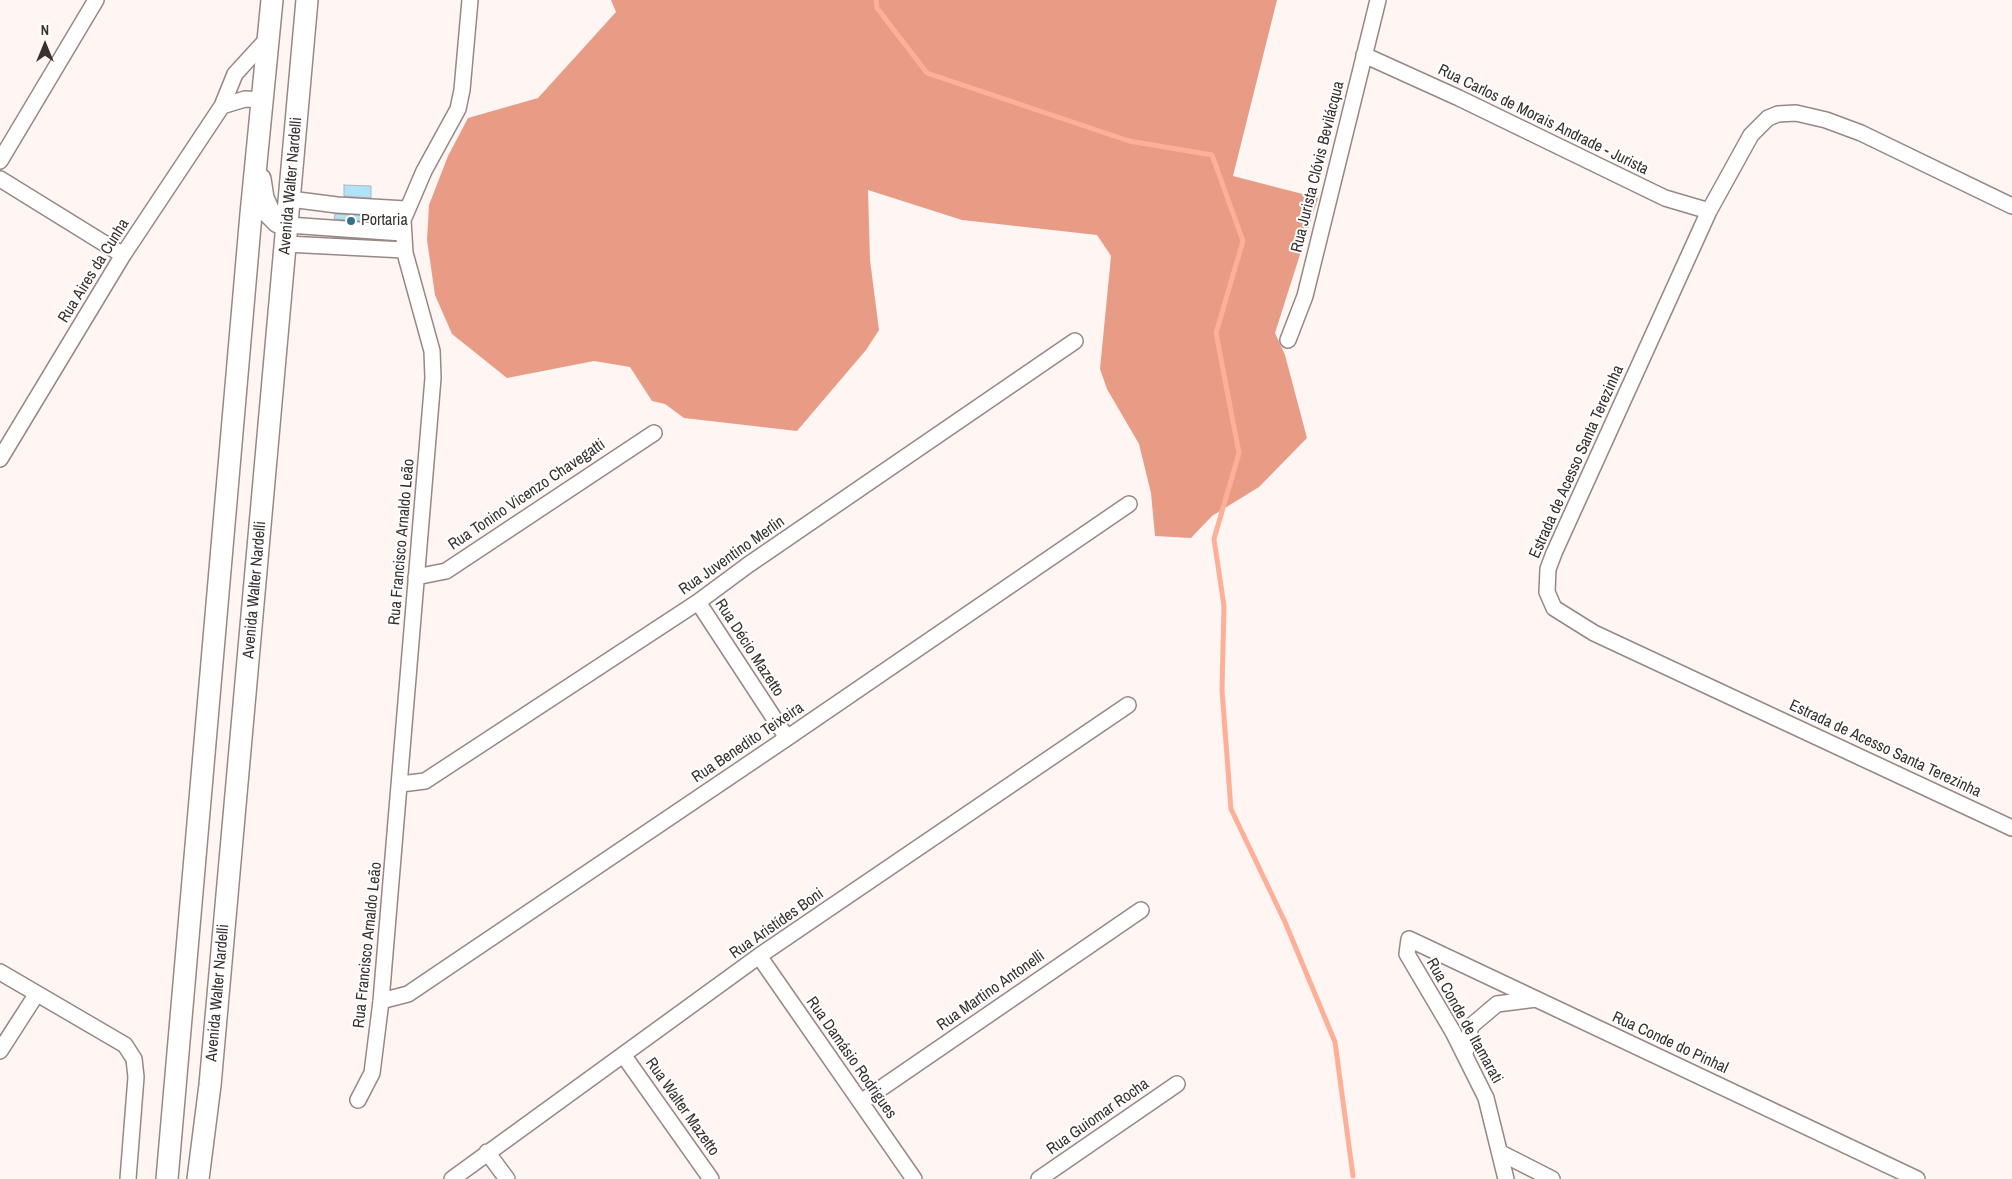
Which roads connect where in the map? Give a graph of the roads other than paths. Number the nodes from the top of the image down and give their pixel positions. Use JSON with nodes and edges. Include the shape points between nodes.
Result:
{"nodes":[{"id":1,"x":96,"y":0,"type":"edge"},
{"id":2,"x":272,"y":0,"type":"edge"},
{"id":3,"x":307,"y":0,"type":"edge"},
{"id":4,"x":470,"y":0,"type":"edge"},
{"id":5,"x":1378,"y":0,"type":"edge"},
{"id":6,"x":268,"y":38,"type":"junction"},
{"id":7,"x":1364,"y":56,"type":"junction"},
{"id":8,"x":262,"y":100,"type":"junction"},
{"id":9,"x":222,"y":106,"type":"junction"},
{"id":10,"x":257,"y":152,"type":"junction"},
{"id":11,"x":0,"y":161,"type":"edge"},
{"id":12,"x":0,"y":179,"type":"edge"},
{"id":13,"x":2012,"y":206,"type":"edge"},
{"id":14,"x":1709,"y":211,"type":"junction"},
{"id":15,"x":405,"y":212,"type":"junction"},
{"id":16,"x":288,"y":222,"type":"junction"},
{"id":17,"x":403,"y":242,"type":"junction"},
{"id":18,"x":123,"y":255,"type":"junction"},
{"id":19,"x":1288,"y":340,"type":"dead end"},
{"id":20,"x":1075,"y":341,"type":"dead end"},
{"id":21,"x":654,"y":433,"type":"dead end"},
{"id":22,"x":0,"y":458,"type":"edge"},
{"id":23,"x":1129,"y":504,"type":"dead end"},
{"id":24,"x":416,"y":577,"type":"junction"},
{"id":25,"x":698,"y":602,"type":"junction"},
{"id":26,"x":1128,"y":705,"type":"dead end"},
{"id":27,"x":788,"y":738,"type":"junction"},
{"id":28,"x":401,"y":784,"type":"junction"},
{"id":29,"x":2012,"y":828,"type":"edge"},
{"id":30,"x":1141,"y":910,"type":"dead end"},
{"id":31,"x":1408,"y":939,"type":"joint"},
{"id":32,"x":759,"y":956,"type":"junction"},
{"id":33,"x":0,"y":972,"type":"edge"},
{"id":34,"x":36,"y":995,"type":"junction"},
{"id":35,"x":1536,"y":998,"type":"junction"},
{"id":36,"x":381,"y":1001,"type":"junction"},
{"id":37,"x":0,"y":1051,"type":"edge"},
{"id":38,"x":1465,"y":1054,"type":"junction"},
{"id":39,"x":624,"y":1056,"type":"junction"},
{"id":40,"x":1177,"y":1084,"type":"dead end"},
{"id":41,"x":358,"y":1100,"type":"dead end"},
{"id":42,"x":861,"y":1102,"type":"junction"},
{"id":43,"x":487,"y":1152,"type":"junction"},
{"id":44,"x":1501,"y":1153,"type":"junction"},
{"id":45,"x":128,"y":1179,"type":"edge"},
{"id":46,"x":167,"y":1179,"type":"edge"},
{"id":47,"x":198,"y":1179,"type":"edge"},
{"id":48,"x":452,"y":1179,"type":"edge"},
{"id":49,"x":506,"y":1179,"type":"edge"},
{"id":50,"x":711,"y":1179,"type":"edge"},
{"id":51,"x":914,"y":1179,"type":"edge"},
{"id":52,"x":1039,"y":1179,"type":"edge"},
{"id":53,"x":1506,"y":1179,"type":"edge"},
{"id":54,"x":1552,"y":1179,"type":"edge"},
{"id":55,"x":1917,"y":1179,"type":"edge"}],
"edges":[{"from":1,"to":11,"type":"street"},
{"from":2,"to":6,"type":"street"},
{"from":3,"to":16,"type":"street","name":"Avenida Walter Nardelli"},
{"from":4,"to":15,"type":"street","name":"Rua Francisco Arnaldo Leão","via":[[458,109]]},
{"from":5,"to":7,"type":"street","name":"Rua Jurista Clóvis Bevilácqua"},
{"from":6,"to":8,"type":"street"},
{"from":6,"to":9,"type":"street","name":"Rua Aires da Cunha","via":[[235,74]]},
{"from":7,"to":14,"type":"street","name":"Rua Carlos de Morais Andrade - Jurista","via":[[1459,98],[1665,198]]},
{"from":7,"to":19,"type":"street","name":"Rua Jurista Clóvis Bevilácqua","via":[[1305,296]]},
{"from":8,"to":9,"type":"street","via":[[245,99]]},
{"from":8,"to":10,"type":"street"},
{"from":9,"to":18,"type":"street","name":"Rua Aires da Cunha"},
{"from":10,"to":16,"type":"street","via":[[265,205],[278,222]]},
{"from":10,"to":46,"type":"street"},
{"from":12,"to":18,"type":"street"},
{"from":13,"to":14,"type":"street","name":"Estrada de Acesso Santa Terezinha","via":[[1861,133],[1826,120],[1787,114],[1768,118],[1751,135]]},
{"from":14,"to":29,"type":"street","name":"Estrada de Acesso Santa Terezinha","via":[[1554,553],[1548,569],[1547,592],[1554,608],[1594,633]]},
{"from":15,"to":16,"type":"street"},
{"from":15,"to":17,"type":"street","name":"Rua Francisco Arnaldo Leão"},
{"from":16,"to":17,"type":"street"},
{"from":16,"to":47,"type":"street","name":"Avenida Walter Nardelli","via":[[210,1085]]},
{"from":17,"to":24,"type":"street","name":"Rua Francisco Arnaldo Leão","via":[[429,332],[434,363]]},
{"from":18,"to":22,"type":"street","name":"Rua Aires da Cunha"},
{"from":20,"to":25,"type":"street","name":"Rua Juventino Merlin"},
{"from":21,"to":24,"type":"street","name":"Rua Tonino Vicenzo Chavegatti","via":[[446,571]]},
{"from":23,"to":27,"type":"street","name":"Rua Benedito Teixeira"},
{"from":24,"to":28,"type":"street","name":"Rua Francisco Arnaldo Leão"},
{"from":25,"to":27,"type":"street","name":"Rua Décio Mazetto"},
{"from":25,"to":28,"type":"street","name":"Rua Juventino Merlin","via":[[425,781]]},
{"from":26,"to":32,"type":"street","name":"Rua Aristídes Boni"},
{"from":27,"to":36,"type":"street","name":"Rua Benedito Teixeira","via":[[408,994]]},
{"from":28,"to":36,"type":"street","name":"Rua Francisco Arnaldo Leão"},
{"from":30,"to":42,"type":"street","name":"Rua Martino Antonelli"},
{"from":31,"to":35,"type":"street","name":"Rua Conde do Pinhal"},
{"from":31,"to":38,"type":"street","name":"Rua Conde de Itamarati","via":[[1407,954]]},
{"from":32,"to":39,"type":"street","name":"Rua Aristídes Boni"},
{"from":32,"to":42,"type":"street","name":"Rua Damásio Rodrigues"},
{"from":33,"to":34,"type":"street"},
{"from":34,"to":37,"type":"street"},
{"from":34,"to":45,"type":"street","via":[[125,1045],[134,1059],[136,1077]]},
{"from":35,"to":38,"type":"street","via":[[1497,1004],[1471,1026]]},
{"from":35,"to":55,"type":"street","name":"Rua Conde do Pinhal"},
{"from":36,"to":41,"type":"street","name":"Rua Francisco Arnaldo Leão","via":[[372,1073]]},
{"from":38,"to":44,"type":"street","name":"Rua Conde de Itamarati","via":[[1486,1098]]},
{"from":39,"to":43,"type":"street","name":"Rua Aristídes Boni"},
{"from":39,"to":50,"type":"street","name":"Rua Walter Mazetto"},
{"from":40,"to":52,"type":"street","name":"Rua Guiomar Rocha"},
{"from":42,"to":51,"type":"street","name":"Rua Damásio Rodrigues"},
{"from":43,"to":48,"type":"street","name":"Rua Aristídes Boni"},
{"from":43,"to":49,"type":"street"},
{"from":44,"to":53,"type":"street","name":"Rua Conde de Itamarati"},
{"from":44,"to":54,"type":"street"}]}
